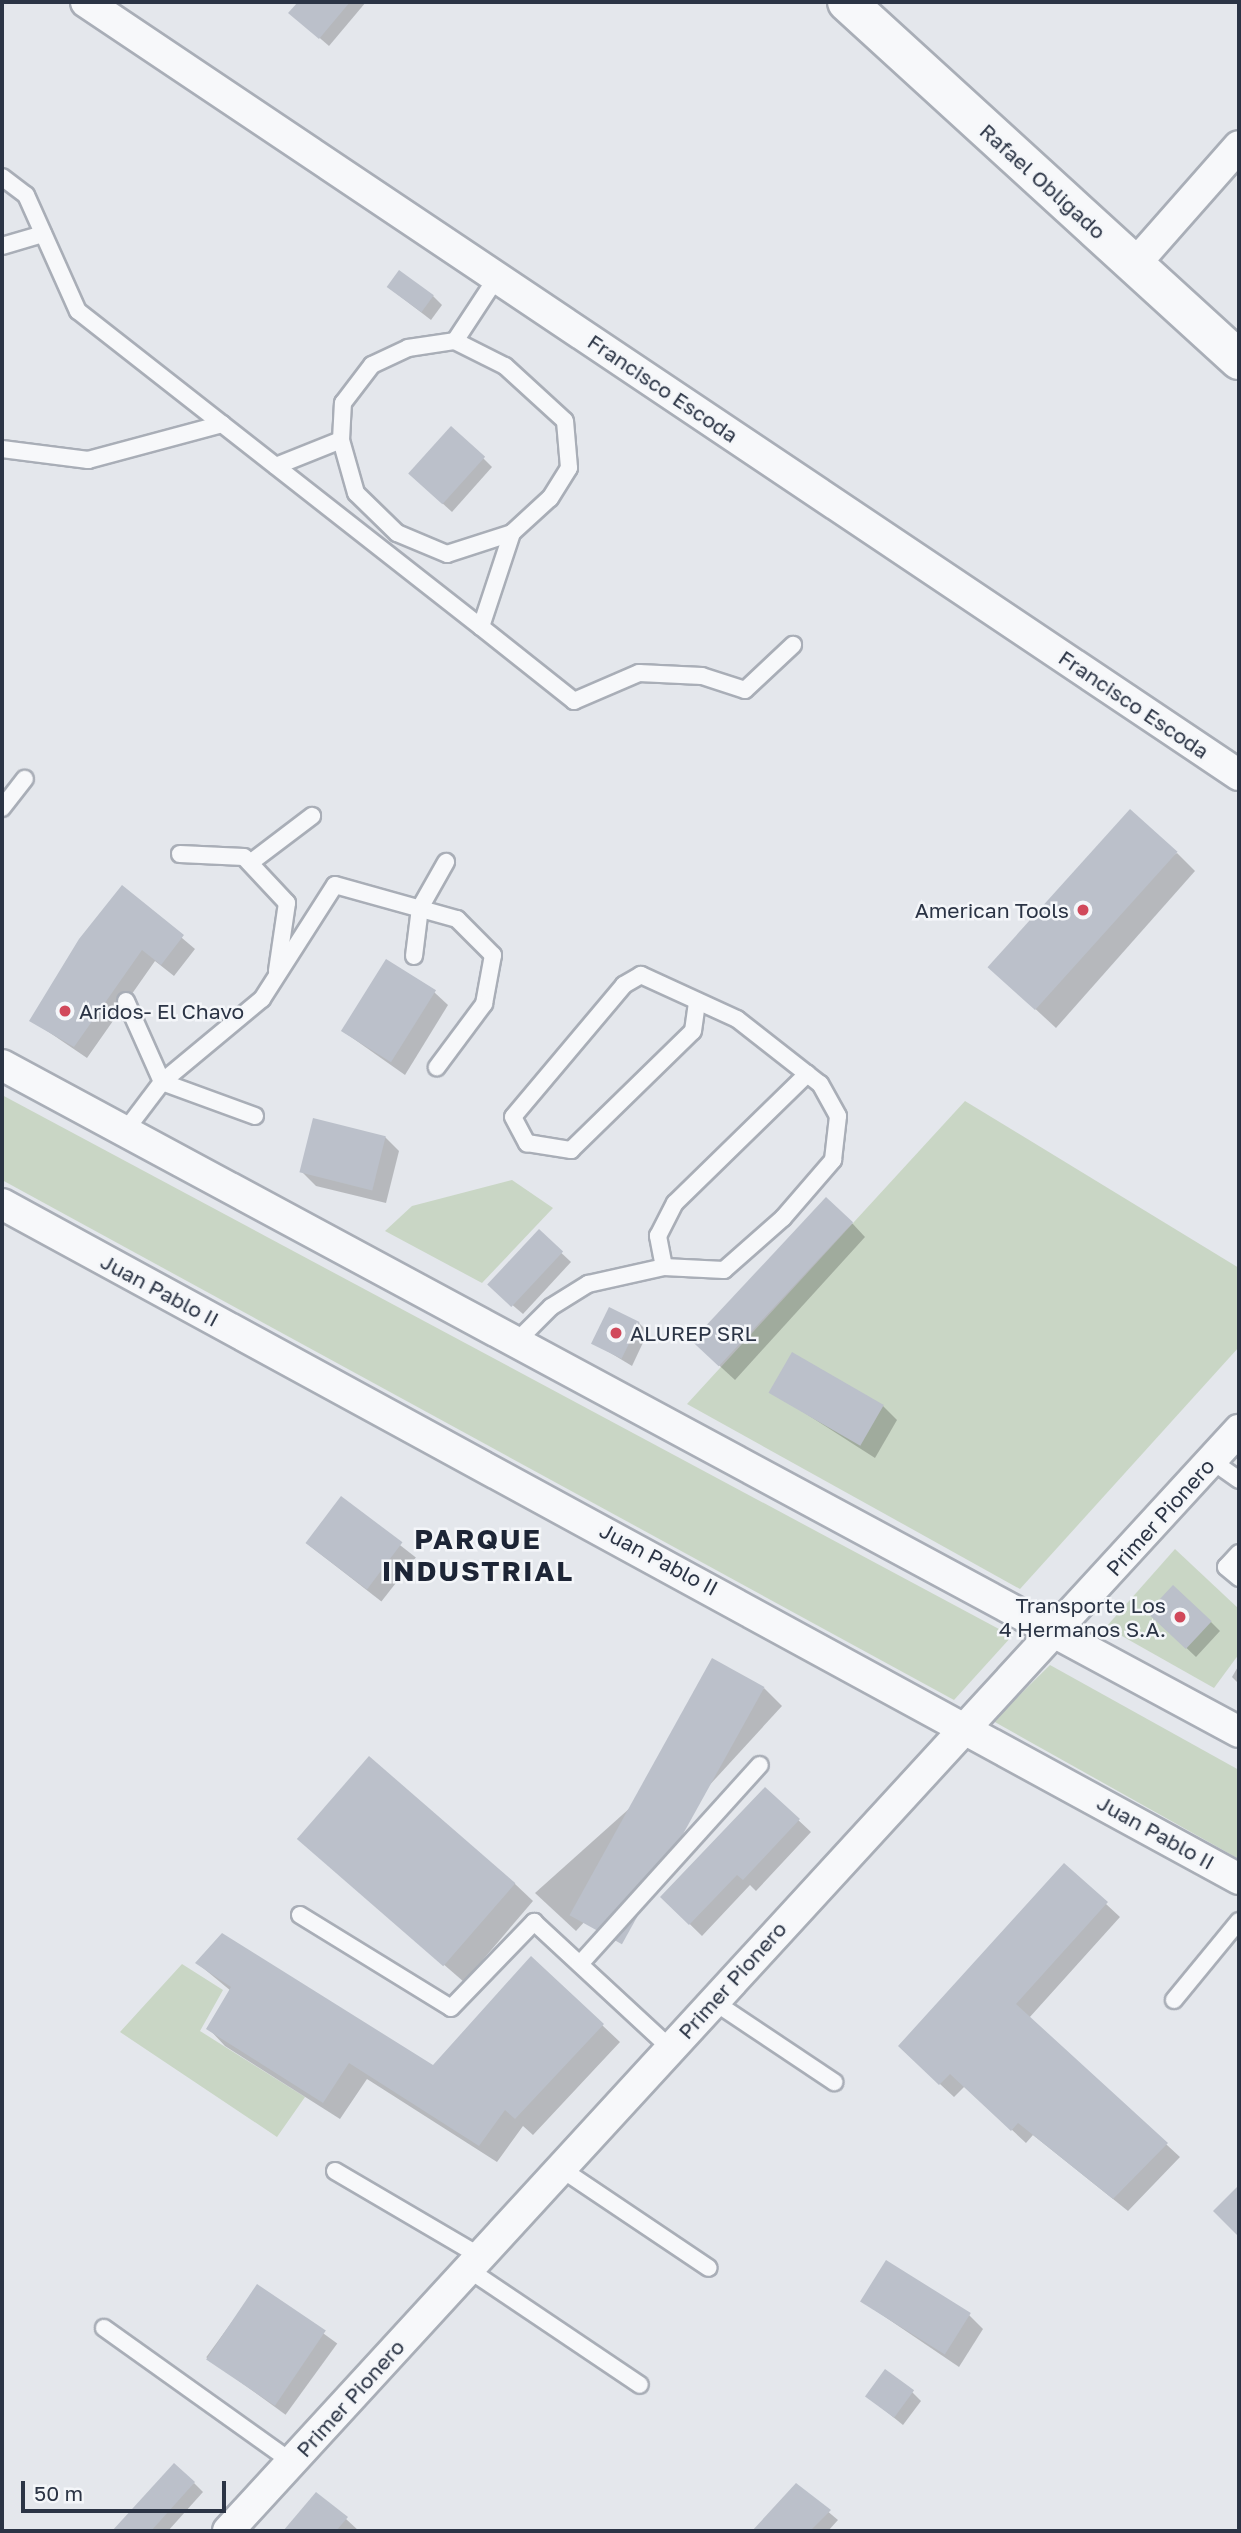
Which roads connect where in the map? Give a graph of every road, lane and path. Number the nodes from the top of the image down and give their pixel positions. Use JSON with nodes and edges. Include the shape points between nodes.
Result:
{"nodes":[{"id":1,"x":86,"y":2,"type":"edge"},
{"id":2,"x":847,"y":2,"type":"edge"},
{"id":3,"x":1239,"y":146,"type":"edge"},
{"id":4,"x":2,"y":177,"type":"edge"},
{"id":5,"x":43,"y":234,"type":"junction"},
{"id":6,"x":2,"y":246,"type":"edge"},
{"id":7,"x":1135,"y":264,"type":"junction"},
{"id":8,"x":497,"y":277,"type":"junction"},
{"id":9,"x":455,"y":341,"type":"junction"},
{"id":10,"x":1239,"y":360,"type":"edge"},
{"id":11,"x":222,"y":424,"type":"junction"},
{"id":12,"x":341,"y":440,"type":"junction"},
{"id":13,"x":2,"y":449,"type":"edge"},
{"id":14,"x":276,"y":466,"type":"junction"},
{"id":15,"x":512,"y":533,"type":"junction"},
{"id":16,"x":481,"y":627,"type":"junction"},
{"id":17,"x":793,"y":645,"type":"dead end"},
{"id":18,"x":1239,"y":775,"type":"edge"},
{"id":19,"x":25,"y":779,"type":"dead end"},
{"id":20,"x":2,"y":808,"type":"edge"},
{"id":21,"x":312,"y":816,"type":"dead end"},
{"id":22,"x":180,"y":854,"type":"dead end"},
{"id":23,"x":446,"y":862,"type":"dead end"},
{"id":24,"x":250,"y":863,"type":"junction"},
{"id":25,"x":420,"y":908,"type":"junction"},
{"id":26,"x":414,"y":956,"type":"dead end"},
{"id":27,"x":276,"y":977,"type":"junction"},
{"id":28,"x":126,"y":1001,"type":"dead end"},
{"id":29,"x":697,"y":1001,"type":"junction"},
{"id":30,"x":2,"y":1065,"type":"edge"},
{"id":31,"x":438,"y":1067,"type":"dead end"},
{"id":32,"x":807,"y":1073,"type":"junction"},
{"id":33,"x":162,"y":1082,"type":"junction"},
{"id":34,"x":255,"y":1116,"type":"dead end"},
{"id":35,"x":125,"y":1131,"type":"junction"},
{"id":36,"x":2,"y":1204,"type":"edge"},
{"id":37,"x":664,"y":1267,"type":"junction"},
{"id":38,"x":516,"y":1342,"type":"junction"},
{"id":39,"x":1239,"y":1430,"type":"edge"},
{"id":40,"x":1212,"y":1461,"type":"junction"},
{"id":41,"x":1239,"y":1480,"type":"edge"},
{"id":42,"x":1239,"y":1553,"type":"edge"},
{"id":43,"x":1239,"y":1578,"type":"edge"},
{"id":44,"x":1055,"y":1632,"type":"junction"},
{"id":45,"x":965,"y":1725,"type":"junction"},
{"id":46,"x":1239,"y":1732,"type":"edge"},
{"id":47,"x":760,"y":1765,"type":"dead end"},
{"id":48,"x":1239,"y":1879,"type":"edge"},
{"id":49,"x":300,"y":1915,"type":"dead end"},
{"id":50,"x":1239,"y":1921,"type":"edge"},
{"id":51,"x":579,"y":1964,"type":"junction"},
{"id":52,"x":1174,"y":2000,"type":"dead end"},
{"id":53,"x":713,"y":2001,"type":"junction"},
{"id":54,"x":670,"y":2048,"type":"junction"},
{"id":55,"x":834,"y":2082,"type":"dead end"},
{"id":56,"x":560,"y":2168,"type":"junction"},
{"id":57,"x":335,"y":2171,"type":"dead end"},
{"id":58,"x":474,"y":2263,"type":"junction"},
{"id":59,"x":709,"y":2269,"type":"dead end"},
{"id":60,"x":104,"y":2328,"type":"dead end"},
{"id":61,"x":640,"y":2385,"type":"dead end"},
{"id":62,"x":292,"y":2462,"type":"junction"},
{"id":63,"x":228,"y":2531,"type":"edge"}],
"edges":[{"from":1,"to":8,"type":"street","name":"Francisco Escoda"},
{"from":2,"to":7,"type":"street","name":"Rafael Obligado"},
{"from":3,"to":7,"type":"street"},
{"from":4,"to":5,"type":"lane","via":[[26,195]]},
{"from":5,"to":6,"type":"lane"},
{"from":5,"to":11,"type":"lane","via":[[78,311]]},
{"from":7,"to":10,"type":"street","name":"Rafael Obligado"},
{"from":8,"to":9,"type":"lane"},
{"from":8,"to":18,"type":"street","name":"Francisco Escoda"},
{"from":9,"to":12,"type":"lane","via":[[408,348],[372,365],[343,402]]},
{"from":9,"to":15,"type":"lane","via":[[505,366],[565,421],[569,468],[550,498]]},
{"from":11,"to":13,"type":"lane","via":[[88,460]]},
{"from":11,"to":14,"type":"lane"},
{"from":12,"to":14,"type":"lane"},
{"from":12,"to":15,"type":"lane","via":[[356,493],[397,533],[447,554]]},
{"from":14,"to":16,"type":"lane"},
{"from":15,"to":16,"type":"lane"},
{"from":16,"to":17,"type":"lane","via":[[574,701],[639,673],[702,676],[745,690]]},
{"from":19,"to":20,"type":"lane"},
{"from":21,"to":24,"type":"lane"},
{"from":22,"to":24,"type":"lane","via":[[244,857]]},
{"from":23,"to":25,"type":"lane"},
{"from":24,"to":27,"type":"lane","via":[[287,903]]},
{"from":25,"to":26,"type":"lane"},
{"from":25,"to":27,"type":"lane","via":[[335,885]]},
{"from":25,"to":31,"type":"lane","via":[[457,919],[493,955],[484,1004]]},
{"from":27,"to":33,"type":"lane","via":[[262,999]]},
{"from":28,"to":33,"type":"lane"},
{"from":29,"to":29,"type":"lane","via":[[641,975],[624,985],[513,1117],[527,1143],[571,1150],[693,1031]]},
{"from":29,"to":32,"type":"lane","via":[[737,1019]]},
{"from":30,"to":35,"type":"street"},
{"from":32,"to":37,"type":"lane","via":[[676,1203],[658,1236]]},
{"from":32,"to":37,"type":"lane","via":[[838,1116],[833,1160],[783,1218],[724,1270]]},
{"from":33,"to":34,"type":"lane"},
{"from":33,"to":35,"type":"lane"},
{"from":35,"to":38,"type":"street"},
{"from":36,"to":45,"type":"street","name":"Juan Pablo II"},
{"from":37,"to":38,"type":"lane","via":[[588,1284]]},
{"from":38,"to":44,"type":"street"},
{"from":39,"to":40,"type":"street","name":"Primer Pionero"},
{"from":40,"to":41,"type":"lane"},
{"from":40,"to":44,"type":"street","name":"Primer Pionero"},
{"from":42,"to":43,"type":"lane","via":[[1226,1567]]},
{"from":44,"to":45,"type":"street","name":"Primer Pionero"},
{"from":44,"to":46,"type":"street"},
{"from":45,"to":48,"type":"street","name":"Juan Pablo II"},
{"from":45,"to":53,"type":"street","name":"Primer Pionero"},
{"from":47,"to":51,"type":"lane"},
{"from":49,"to":51,"type":"lane","via":[[451,2008],[534,1922]]},
{"from":50,"to":52,"type":"lane"},
{"from":51,"to":54,"type":"lane"},
{"from":53,"to":54,"type":"street","name":"Primer Pionero"},
{"from":53,"to":55,"type":"lane"},
{"from":54,"to":56,"type":"street","name":"Primer Pionero"},
{"from":56,"to":58,"type":"street","name":"Primer Pionero"},
{"from":56,"to":59,"type":"lane"},
{"from":57,"to":58,"type":"lane"},
{"from":58,"to":61,"type":"lane"},
{"from":58,"to":62,"type":"street","name":"Primer Pionero"},
{"from":60,"to":62,"type":"lane"},
{"from":62,"to":63,"type":"street","name":"Primer Pionero"}]}
